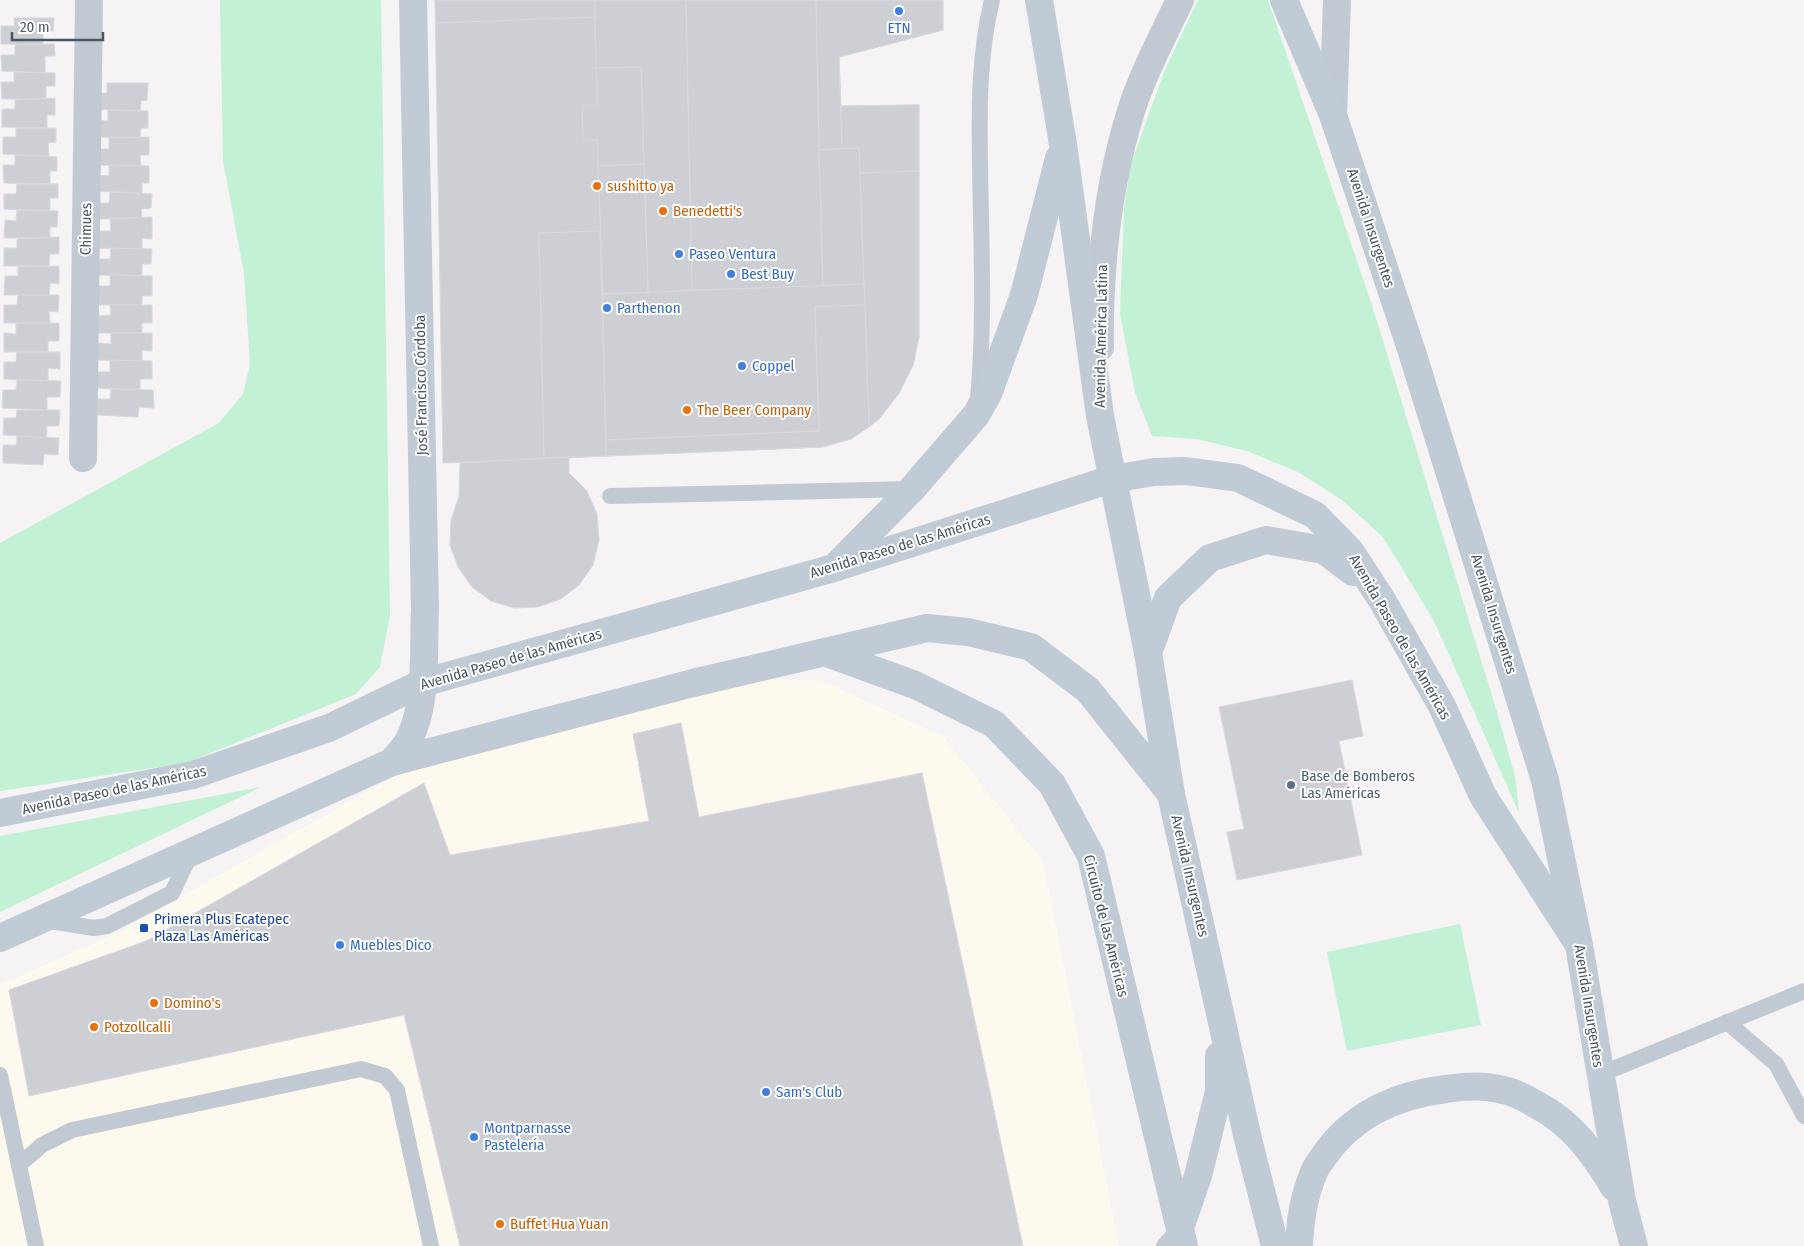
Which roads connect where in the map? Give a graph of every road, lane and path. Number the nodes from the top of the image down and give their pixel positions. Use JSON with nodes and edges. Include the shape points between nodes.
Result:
{"nodes":[{"id":1,"x":88,"y":0,"type":"edge"},
{"id":2,"x":413,"y":0,"type":"edge"},
{"id":3,"x":992,"y":0,"type":"edge"},
{"id":4,"x":1039,"y":0,"type":"edge"},
{"id":5,"x":1180,"y":0,"type":"edge"},
{"id":6,"x":1284,"y":0,"type":"edge"},
{"id":7,"x":1337,"y":0,"type":"edge"},
{"id":8,"x":1333,"y":115,"type":"junction"},
{"id":9,"x":1063,"y":144,"type":"junction"},
{"id":10,"x":976,"y":415,"type":"junction"},
{"id":11,"x":1100,"y":416,"type":"junction"},
{"id":12,"x":83,"y":458,"type":"dead end"},
{"id":13,"x":1112,"y":479,"type":"junction"},
{"id":14,"x":912,"y":489,"type":"junction"},
{"id":15,"x":610,"y":496,"type":"dead end"},
{"id":16,"x":834,"y":568,"type":"junction"},
{"id":17,"x":1371,"y":585,"type":"junction"},
{"id":18,"x":826,"y":653,"type":"junction"},
{"id":19,"x":1148,"y":653,"type":"junction"},
{"id":20,"x":422,"y":682,"type":"junction"},
{"id":21,"x":392,"y":762,"type":"junction"},
{"id":22,"x":1171,"y":794,"type":"junction"},
{"id":23,"x":0,"y":813,"type":"edge"},
{"id":24,"x":0,"y":938,"type":"edge"},
{"id":25,"x":1579,"y":945,"type":"junction"},
{"id":26,"x":1804,"y":991,"type":"edge"},
{"id":27,"x":1219,"y":1005,"type":"junction"},
{"id":28,"x":1727,"y":1022,"type":"junction"},
{"id":29,"x":1600,"y":1074,"type":"junction"},
{"id":30,"x":0,"y":1075,"type":"edge"},
{"id":31,"x":1804,"y":1116,"type":"edge"},
{"id":32,"x":19,"y":1165,"type":"junction"},
{"id":33,"x":1622,"y":1201,"type":"junction"},
{"id":34,"x":1176,"y":1240,"type":"edge"},
{"id":35,"x":36,"y":1246,"type":"edge"},
{"id":36,"x":431,"y":1246,"type":"edge"},
{"id":37,"x":1275,"y":1246,"type":"edge"},
{"id":38,"x":1299,"y":1246,"type":"edge"},
{"id":39,"x":1634,"y":1246,"type":"edge"}],
"edges":[{"from":1,"to":12,"type":"street","name":"Chimues"},
{"from":2,"to":20,"type":"main road","name":"José Francisco Córdoba","via":[[425,599]]},
{"from":3,"to":10,"type":"lane","via":[[982,46],[979,100],[982,322]]},
{"from":4,"to":9,"type":"main road","name":"Avenida Insurgentes"},
{"from":5,"to":11,"type":"street","name":"Avenida América Latina","via":[[1131,110],[1107,210],[1099,288]]},
{"from":6,"to":8,"type":"main road","name":"Avenida Insurgentes"},
{"from":7,"to":8,"type":"street"},
{"from":8,"to":25,"type":"main road","name":"Avenida Insurgentes","via":[[1424,390],[1545,780]]},
{"from":9,"to":10,"type":"main road","via":[[1024,295],[988,394]]},
{"from":9,"to":11,"type":"main road","name":"Avenida Insurgentes"},
{"from":10,"to":14,"type":"main road"},
{"from":11,"to":13,"type":"main road","name":"Avenida Insurgentes"},
{"from":13,"to":16,"type":"main road","name":"Avenida Paseo de las Américas"},
{"from":13,"to":17,"type":"main road","name":"Avenida Paseo de las Américas","via":[[1186,471],[1238,478],[1315,515],[1350,551]]},
{"from":13,"to":19,"type":"main road","name":"Avenida Insurgentes"},
{"from":14,"to":15,"type":"lane"},
{"from":14,"to":16,"type":"main road"},
{"from":16,"to":20,"type":"main road","name":"Avenida Paseo de las Américas"},
{"from":17,"to":19,"type":"main road","via":[[1324,550],[1266,540],[1210,558],[1168,598]]},
{"from":17,"to":25,"type":"main road","name":"Avenida Paseo de las Américas","via":[[1442,706],[1484,796]]},
{"from":18,"to":21,"type":"main road","via":[[693,683]]},
{"from":18,"to":22,"type":"main road","via":[[927,628],[968,632],[1031,647],[1088,690]]},
{"from":18,"to":34,"type":"main road","name":"Circuito de las Américas","via":[[915,685],[994,724],[1052,784],[1090,856]]},
{"from":19,"to":22,"type":"main road","name":"Avenida Insurgentes"},
{"from":20,"to":21,"type":"main road","name":"José Francisco Córdoba","via":[[419,716],[408,742]]},
{"from":20,"to":23,"type":"main road","name":"Avenida Paseo de las Américas","via":[[329,728],[193,776]]},
{"from":21,"to":24,"type":"main road"},
{"from":22,"to":27,"type":"main road","name":"Avenida Insurgentes"},
{"from":25,"to":29,"type":"main road","name":"Avenida Insurgentes"},
{"from":26,"to":28,"type":"lane"},
{"from":27,"to":34,"type":"main road","via":[[1219,1091],[1198,1176]]},
{"from":27,"to":37,"type":"main road","name":"Avenida Insurgentes"},
{"from":28,"to":29,"type":"lane"},
{"from":28,"to":31,"type":"lane","via":[[1776,1064]]},
{"from":29,"to":33,"type":"main road","name":"Avenida Insurgentes"},
{"from":30,"to":32,"type":"lane"},
{"from":32,"to":35,"type":"lane"},
{"from":32,"to":36,"type":"lane","via":[[42,1145],[72,1130],[362,1070],[385,1076],[397,1090]]},
{"from":33,"to":38,"type":"main road","via":[[1595,1155],[1567,1126],[1538,1105],[1503,1090],[1466,1086],[1427,1091],[1395,1099],[1364,1116],[1337,1138],[1314,1171],[1300,1223]]},
{"from":33,"to":39,"type":"main road","name":"Avenida Insurgentes"}]}
